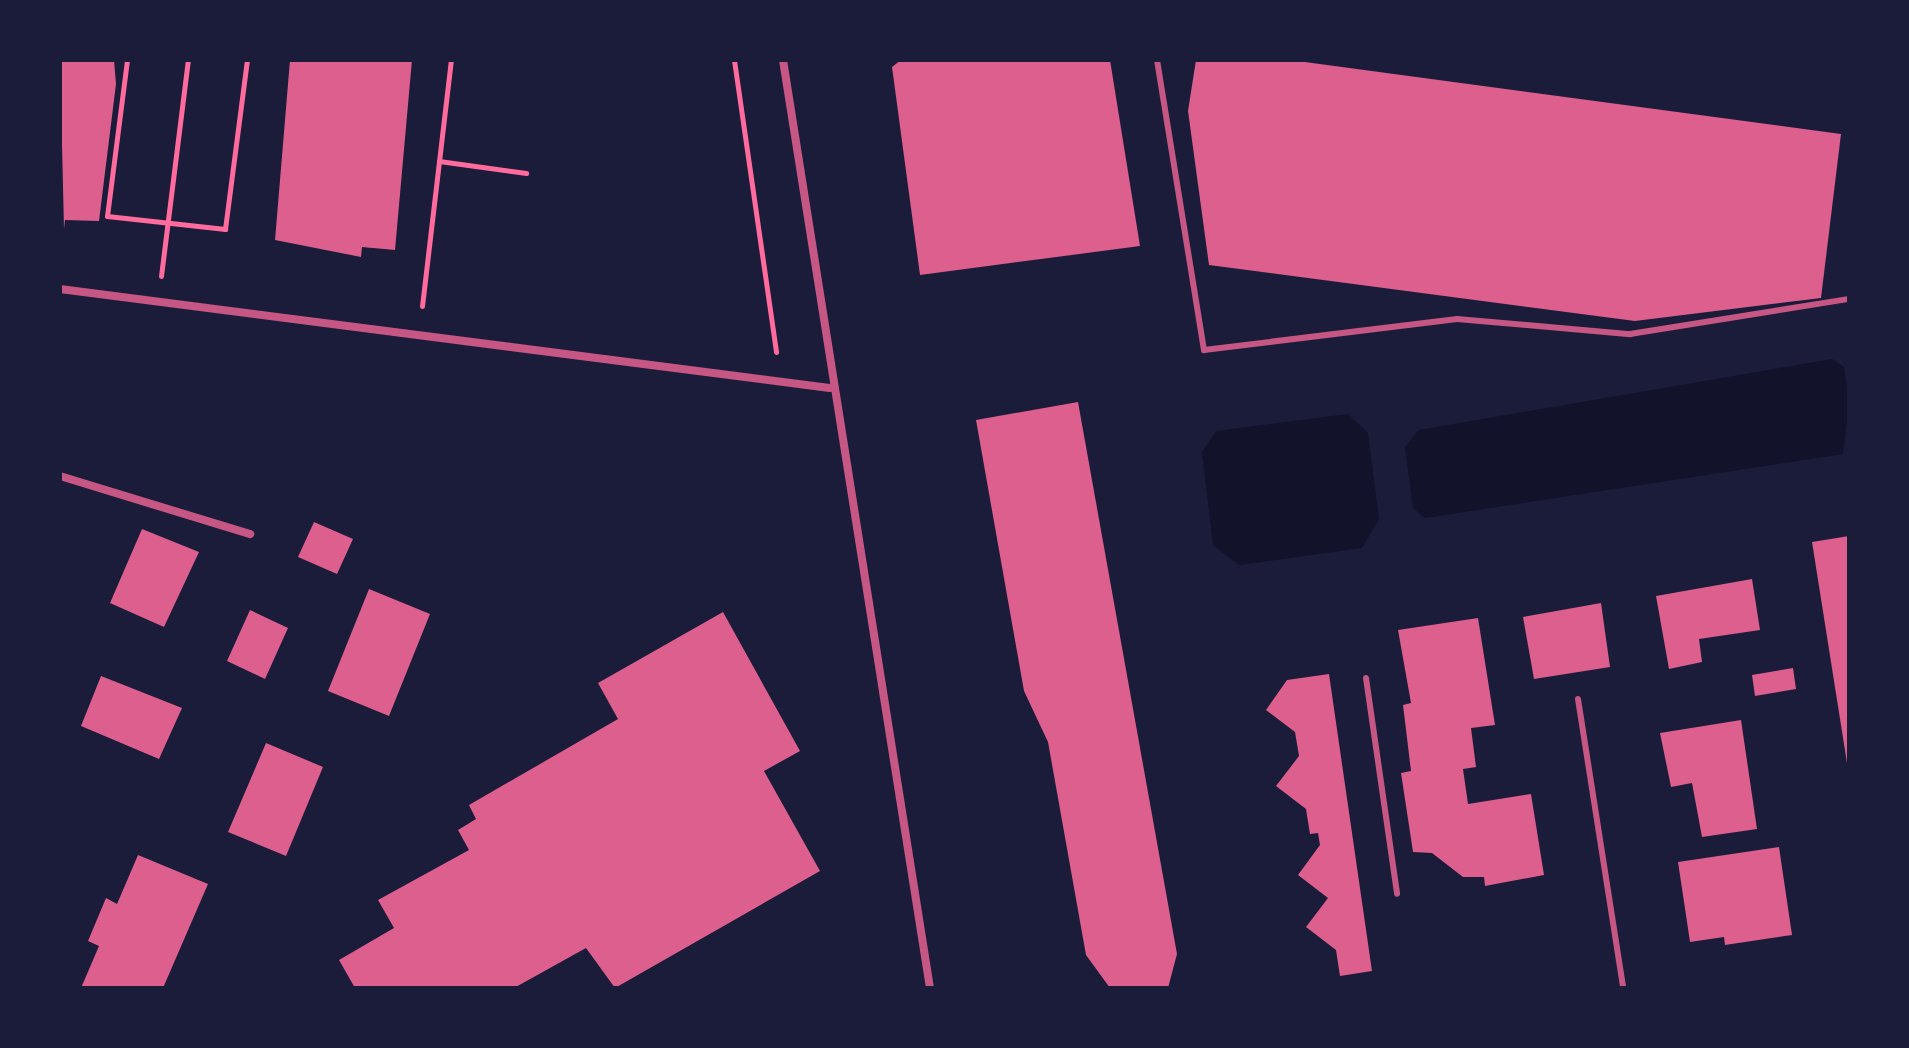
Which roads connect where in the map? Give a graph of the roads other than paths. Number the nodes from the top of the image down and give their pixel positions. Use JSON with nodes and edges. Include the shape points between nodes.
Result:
{"nodes":[{"id":1,"x":783,"y":60,"type":"edge"},
{"id":2,"x":1157,"y":60,"type":"edge"},
{"id":3,"x":60,"y":289,"type":"edge"},
{"id":4,"x":1849,"y":299,"type":"edge"},
{"id":5,"x":830,"y":388,"type":"junction"},
{"id":6,"x":60,"y":476,"type":"edge"},
{"id":7,"x":250,"y":534,"type":"dead end"},
{"id":8,"x":1366,"y":678,"type":"dead end"},
{"id":9,"x":1578,"y":699,"type":"dead end"},
{"id":10,"x":1397,"y":894,"type":"dead end"},
{"id":11,"x":930,"y":988,"type":"edge"},
{"id":12,"x":1623,"y":988,"type":"edge"}],
"edges":[{"from":1,"to":5,"type":"street"},
{"from":2,"to":4,"type":"lane","via":[[1204,350],[1457,319],[1630,334]]},
{"from":3,"to":5,"type":"street"},
{"from":5,"to":11,"type":"street"},
{"from":6,"to":7,"type":"street"},
{"from":8,"to":10,"type":"lane"},
{"from":9,"to":12,"type":"lane"}]}
